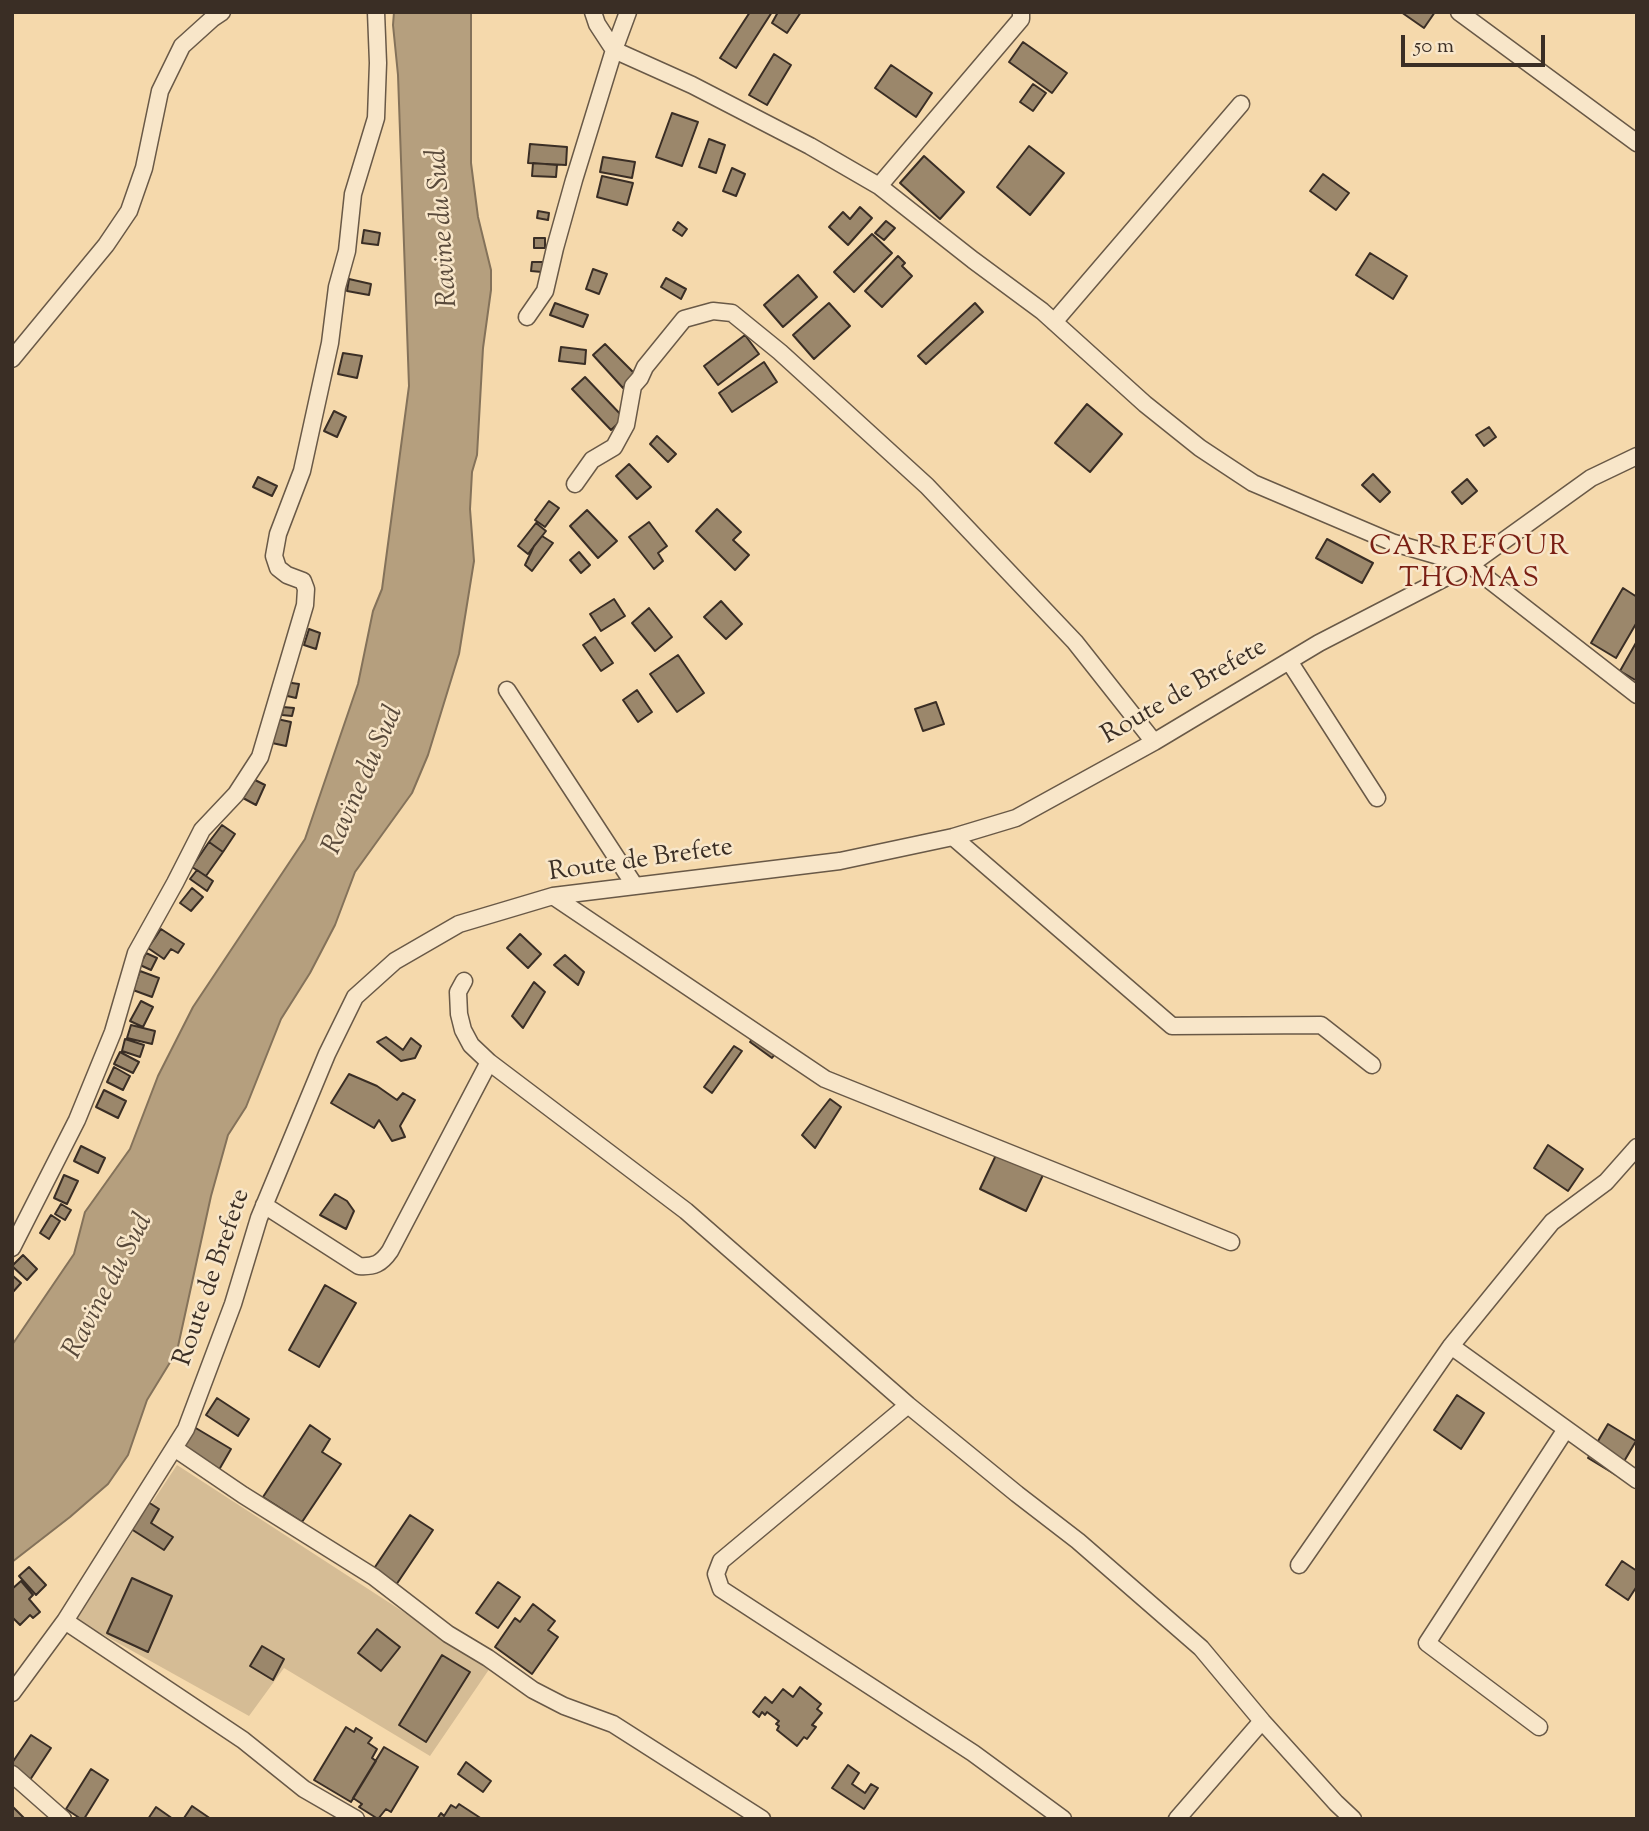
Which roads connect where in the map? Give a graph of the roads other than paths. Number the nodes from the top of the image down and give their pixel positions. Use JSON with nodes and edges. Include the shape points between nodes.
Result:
{"nodes":[{"id":1,"x":222,"y":12,"type":"edge"},
{"id":2,"x":376,"y":12,"type":"edge"},
{"id":3,"x":593,"y":12,"type":"edge"},
{"id":4,"x":628,"y":12,"type":"edge"},
{"id":5,"x":1021,"y":12,"type":"edge"},
{"id":6,"x":1459,"y":12,"type":"edge"},
{"id":7,"x":614,"y":50,"type":"junction"},
{"id":8,"x":1241,"y":104,"type":"dead end"},
{"id":9,"x":1637,"y":143,"type":"edge"},
{"id":10,"x":879,"y":186,"type":"junction"},
{"id":11,"x":527,"y":317,"type":"dead end"},
{"id":12,"x":1054,"y":322,"type":"junction"},
{"id":13,"x":12,"y":359,"type":"edge"},
{"id":14,"x":1637,"y":456,"type":"edge"},
{"id":15,"x":575,"y":484,"type":"dead end"},
{"id":16,"x":1470,"y":565,"type":"junction"},
{"id":17,"x":1289,"y":661,"type":"junction"},
{"id":18,"x":507,"y":690,"type":"dead end"},
{"id":19,"x":1637,"y":695,"type":"edge"},
{"id":20,"x":1154,"y":742,"type":"junction"},
{"id":21,"x":1377,"y":798,"type":"dead end"},
{"id":22,"x":953,"y":837,"type":"junction"},
{"id":23,"x":635,"y":886,"type":"junction"},
{"id":24,"x":553,"y":896,"type":"junction"},
{"id":25,"x":464,"y":981,"type":"dead end"},
{"id":26,"x":489,"y":1062,"type":"junction"},
{"id":27,"x":1372,"y":1065,"type":"dead end"},
{"id":28,"x":1637,"y":1147,"type":"edge"},
{"id":29,"x":264,"y":1205,"type":"junction"},
{"id":30,"x":1231,"y":1242,"type":"dead end"},
{"id":31,"x":12,"y":1248,"type":"edge"},
{"id":32,"x":1451,"y":1346,"type":"junction"},
{"id":33,"x":908,"y":1405,"type":"junction"},
{"id":34,"x":1566,"y":1429,"type":"junction"},
{"id":35,"x":174,"y":1448,"type":"junction"},
{"id":36,"x":1637,"y":1480,"type":"edge"},
{"id":37,"x":1299,"y":1565,"type":"dead end"},
{"id":38,"x":65,"y":1621,"type":"junction"},
{"id":39,"x":12,"y":1693,"type":"edge"},
{"id":40,"x":1262,"y":1721,"type":"junction"},
{"id":41,"x":1539,"y":1727,"type":"dead end"},
{"id":42,"x":12,"y":1774,"type":"edge"},
{"id":43,"x":63,"y":1819,"type":"edge"},
{"id":44,"x":356,"y":1819,"type":"edge"},
{"id":45,"x":762,"y":1819,"type":"edge"},
{"id":46,"x":1063,"y":1819,"type":"edge"},
{"id":47,"x":1177,"y":1819,"type":"edge"},
{"id":48,"x":1353,"y":1819,"type":"edge"}],
"edges":[{"from":1,"to":13,"type":"street","via":[[182,46],[160,91],[144,168],[129,211],[107,245]]},
{"from":2,"to":31,"type":"street","via":[[376,118],[353,194],[347,251],[302,471],[274,556],[278,568],[303,581],[306,589],[276,704],[260,757],[236,794],[202,830],[136,953],[113,1031],[76,1120]]},
{"from":3,"to":7,"type":"street"},
{"from":4,"to":7,"type":"street"},
{"from":5,"to":10,"type":"street","via":[[1021,19]]},
{"from":6,"to":9,"type":"street"},
{"from":7,"to":10,"type":"street","via":[[692,85]]},
{"from":7,"to":11,"type":"street","via":[[545,291]]},
{"from":8,"to":12,"type":"street"},
{"from":10,"to":12,"type":"street"},
{"from":12,"to":16,"type":"street","via":[[1145,404],[1253,483],[1394,543]]},
{"from":14,"to":16,"type":"street","name":"Route de Brefete","via":[[1591,478]]},
{"from":15,"to":20,"type":"street","via":[[592,460],[614,447],[626,425],[633,386],[684,319],[713,311],[732,313],[928,485],[1075,642]]},
{"from":16,"to":17,"type":"street","name":"Route de Brefete"},
{"from":16,"to":19,"type":"street"},
{"from":17,"to":20,"type":"street","name":"Route de Brefete"},
{"from":17,"to":21,"type":"street"},
{"from":18,"to":23,"type":"street"},
{"from":20,"to":22,"type":"street","name":"Route de Brefete","via":[[1016,818]]},
{"from":22,"to":23,"type":"street","name":"Route de Brefete","via":[[840,861]]},
{"from":22,"to":27,"type":"street","via":[[1172,1026],[1321,1025]]},
{"from":23,"to":24,"type":"street","name":"Route de Brefete"},
{"from":24,"to":29,"type":"street","name":"Route de Brefete","via":[[459,924],[395,961],[355,997]]},
{"from":24,"to":30,"type":"street","via":[[825,1079]]},
{"from":25,"to":26,"type":"street","via":[[458,992],[463,1030]]},
{"from":26,"to":29,"type":"street","via":[[384,1260],[372,1267],[359,1266]]},
{"from":26,"to":33,"type":"street","via":[[686,1211]]},
{"from":28,"to":32,"type":"street","via":[[1606,1182],[1552,1223]]},
{"from":29,"to":35,"type":"street","name":"Route de Brefete","via":[[233,1304],[186,1429]]},
{"from":32,"to":34,"type":"street"},
{"from":32,"to":37,"type":"street"},
{"from":33,"to":40,"type":"street","via":[[1078,1541],[1201,1648]]},
{"from":33,"to":46,"type":"street","via":[[721,1561],[716,1574],[721,1588],[973,1753]]},
{"from":34,"to":36,"type":"street"},
{"from":34,"to":41,"type":"street","via":[[1427,1643]]},
{"from":35,"to":38,"type":"street","name":"Route de Brefete"},
{"from":35,"to":45,"type":"street","via":[[374,1577],[448,1634],[533,1690],[613,1724]]},
{"from":38,"to":39,"type":"street","name":"Route de Brefete"},
{"from":38,"to":44,"type":"street","via":[[243,1740],[304,1789]]},
{"from":40,"to":47,"type":"street"},
{"from":40,"to":48,"type":"street"},
{"from":42,"to":43,"type":"street"}]}
